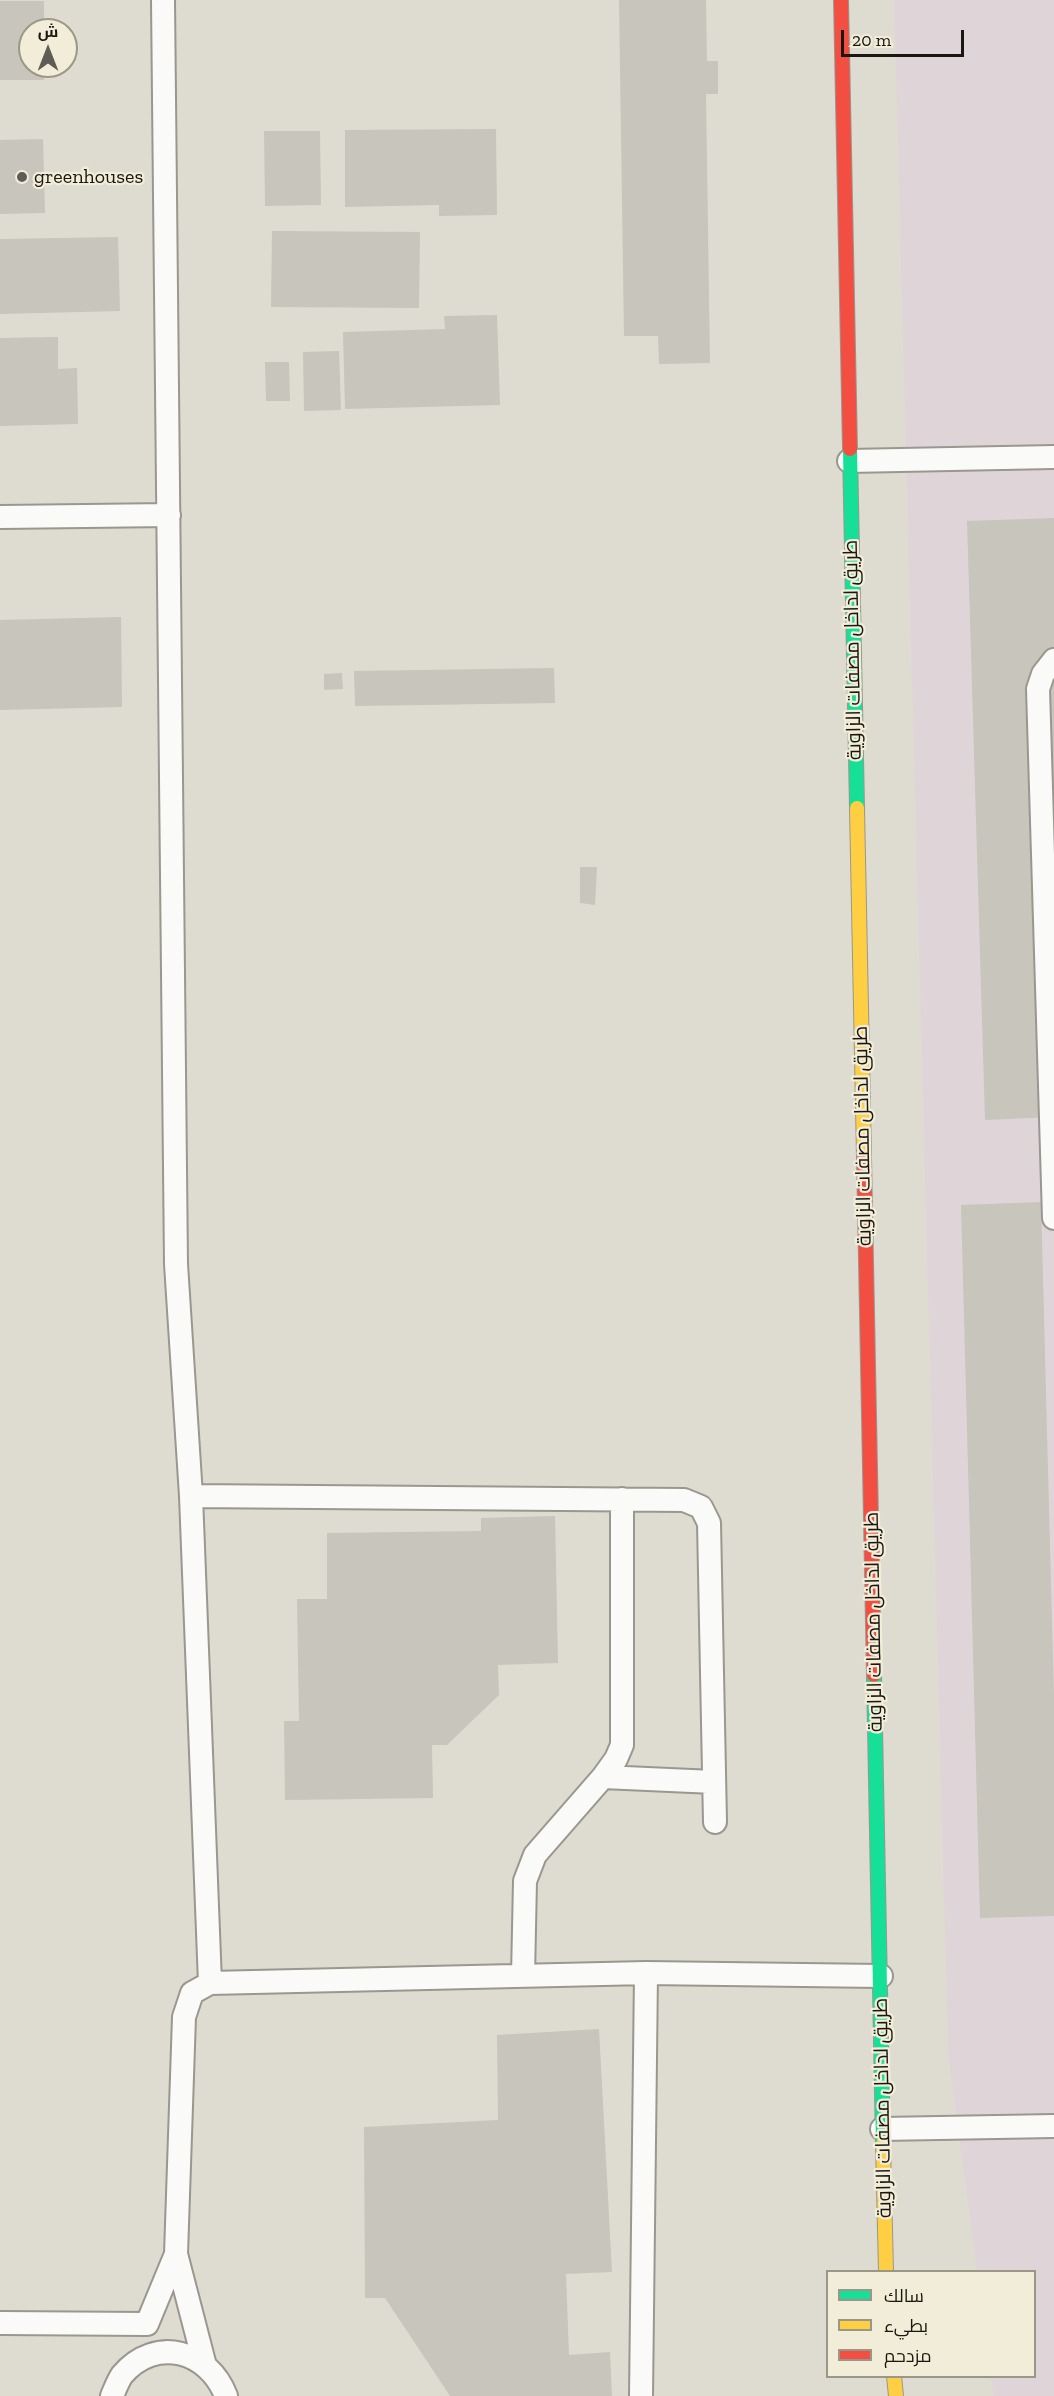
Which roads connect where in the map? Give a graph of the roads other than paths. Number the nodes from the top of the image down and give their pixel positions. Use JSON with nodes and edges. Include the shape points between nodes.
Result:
{"nodes":[{"id":1,"x":163,"y":0,"type":"edge"},
{"id":2,"x":841,"y":0,"type":"edge"},
{"id":3,"x":1054,"y":457,"type":"edge"},
{"id":4,"x":849,"y":461,"type":"junction"},
{"id":5,"x":169,"y":515,"type":"junction"},
{"id":6,"x":0,"y":517,"type":"edge"},
{"id":7,"x":1054,"y":660,"type":"edge"},
{"id":8,"x":1047,"y":843,"type":"edge"},
{"id":9,"x":1054,"y":1218,"type":"edge"},
{"id":10,"x":191,"y":1496,"type":"junction"},
{"id":11,"x":622,"y":1499,"type":"junction"},
{"id":12,"x":603,"y":1777,"type":"junction"},
{"id":13,"x":714,"y":1782,"type":"junction"},
{"id":14,"x":715,"y":1822,"type":"dead end"},
{"id":15,"x":646,"y":1973,"type":"junction"},
{"id":16,"x":523,"y":1976,"type":"junction"},
{"id":17,"x":881,"y":1976,"type":"junction"},
{"id":18,"x":210,"y":1983,"type":"junction"},
{"id":19,"x":1054,"y":2126,"type":"edge"},
{"id":20,"x":882,"y":2129,"type":"junction"},
{"id":21,"x":176,"y":2254,"type":"junction"},
{"id":22,"x":886,"y":2270,"type":"edge"},
{"id":23,"x":0,"y":2323,"type":"edge"},
{"id":24,"x":147,"y":2324,"type":"junction"},
{"id":25,"x":204,"y":2362,"type":"junction"},
{"id":26,"x":894,"y":2378,"type":"edge"},
{"id":27,"x":117,"y":2386,"type":"edge"},
{"id":28,"x":226,"y":2396,"type":"edge"},
{"id":29,"x":641,"y":2396,"type":"edge"},
{"id":30,"x":896,"y":2396,"type":"edge"}],
"edges":[{"from":1,"to":5,"type":"lane"},
{"from":2,"to":4,"type":"street","name":"طريق لداخل مصفات الزاوية"},
{"from":3,"to":4,"type":"lane"},
{"from":4,"to":17,"type":"street","name":"طريق لداخل مصفات الزاوية"},
{"from":5,"to":6,"type":"lane"},
{"from":5,"to":10,"type":"lane","via":[[176,1264]]},
{"from":7,"to":8,"type":"lane","via":[[1038,689]]},
{"from":8,"to":9,"type":"lane"},
{"from":10,"to":11,"type":"lane"},
{"from":10,"to":18,"type":"lane"},
{"from":11,"to":12,"type":"lane","via":[[622,1745]]},
{"from":11,"to":13,"type":"lane","via":[[684,1500],[701,1507],[708,1523]]},
{"from":12,"to":13,"type":"lane"},
{"from":12,"to":16,"type":"lane","via":[[535,1856],[525,1881]]},
{"from":13,"to":14,"type":"lane"},
{"from":15,"to":16,"type":"lane"},
{"from":15,"to":17,"type":"lane"},
{"from":15,"to":29,"type":"lane"},
{"from":16,"to":18,"type":"lane"},
{"from":17,"to":20,"type":"street","name":"طريق لداخل مصفات الزاوية"},
{"from":18,"to":21,"type":"lane","via":[[192,1994],[184,2017]]},
{"from":19,"to":20,"type":"lane"},
{"from":20,"to":22,"type":"street","name":"طريق لداخل مصفات الزاوية"},
{"from":21,"to":24,"type":"lane"},
{"from":21,"to":25,"type":"lane"},
{"from":23,"to":24,"type":"lane"},
{"from":24,"to":27,"type":"lane"},
{"from":25,"to":27,"type":"lane","via":[[183,2353],[160,2352],[138,2360]]},
{"from":25,"to":28,"type":"lane","via":[[220,2379]]},
{"from":26,"to":30,"type":"street"}]}
